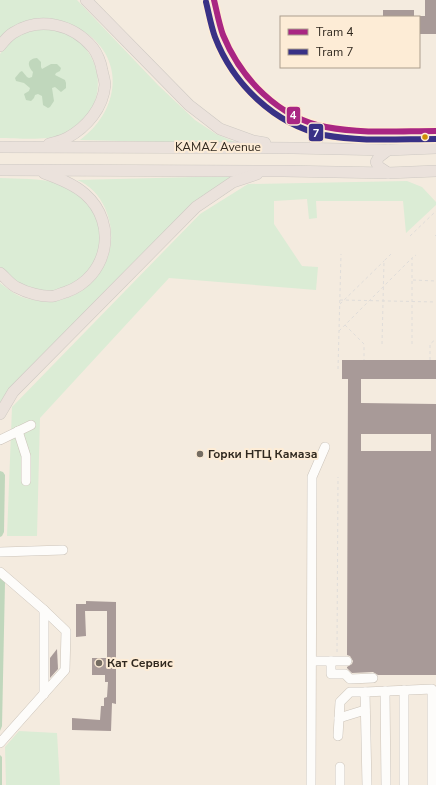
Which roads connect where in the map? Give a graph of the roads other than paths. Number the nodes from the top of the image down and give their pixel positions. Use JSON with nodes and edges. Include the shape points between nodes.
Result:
{"nodes":[{"id":1,"x":86,"y":0,"type":"edge"},
{"id":2,"x":0,"y":46,"type":"edge"},
{"id":3,"x":3,"y":147,"type":"edge"},
{"id":4,"x":40,"y":147,"type":"junction"},
{"id":5,"x":293,"y":148,"type":"junction"},
{"id":6,"x":436,"y":148,"type":"edge"},
{"id":7,"x":388,"y":150,"type":"junction"},
{"id":8,"x":3,"y":170,"type":"edge"},
{"id":9,"x":38,"y":170,"type":"junction"},
{"id":10,"x":284,"y":171,"type":"junction"},
{"id":11,"x":436,"y":171,"type":"edge"},
{"id":12,"x":388,"y":173,"type":"junction"},
{"id":13,"x":0,"y":273,"type":"edge"},
{"id":14,"x":0,"y":414,"type":"edge"},
{"id":15,"x":31,"y":425,"type":"dead end"},
{"id":16,"x":18,"y":431,"type":"junction"},
{"id":17,"x":0,"y":440,"type":"edge"},
{"id":18,"x":325,"y":447,"type":"dead end"},
{"id":19,"x":26,"y":481,"type":"dead end"},
{"id":20,"x":63,"y":550,"type":"dead end"},
{"id":21,"x":0,"y":552,"type":"edge"},
{"id":22,"x":0,"y":572,"type":"edge"},
{"id":23,"x":44,"y":610,"type":"junction"},
{"id":24,"x":312,"y":661,"type":"junction"},
{"id":25,"x":334,"y":661,"type":"junction"},
{"id":26,"x":347,"y":661,"type":"dead end"},
{"id":27,"x":373,"y":678,"type":"dead end"},
{"id":28,"x":404,"y":690,"type":"junction"},
{"id":29,"x":384,"y":691,"type":"junction"},
{"id":30,"x":365,"y":692,"type":"junction"},
{"id":31,"x":44,"y":694,"type":"junction"},
{"id":32,"x":365,"y":710,"type":"junction"},
{"id":33,"x":339,"y":718,"type":"junction"},
{"id":34,"x":338,"y":736,"type":"dead end"},
{"id":35,"x":0,"y":743,"type":"edge"},
{"id":36,"x":340,"y":767,"type":"dead end"},
{"id":37,"x":311,"y":785,"type":"edge"},
{"id":38,"x":340,"y":785,"type":"edge"},
{"id":39,"x":367,"y":785,"type":"edge"},
{"id":40,"x":386,"y":785,"type":"edge"},
{"id":41,"x":404,"y":785,"type":"edge"},
{"id":42,"x":432,"y":785,"type":"edge"}],
"edges":[{"from":1,"to":5,"type":"main road","via":[[189,105],[220,129],[253,141]]},
{"from":2,"to":4,"type":"main road","via":[[12,33],[31,24],[60,25],[78,34],[94,48],[101,65],[105,84],[101,101],[92,117],[66,138]]},
{"from":3,"to":4,"type":"main road","name":"KAMAZ Avenue"},
{"from":4,"to":5,"type":"main road","name":"KAMAZ Avenue"},
{"from":5,"to":7,"type":"main road","name":"KAMAZ Avenue"},
{"from":6,"to":7,"type":"main road","name":"KAMAZ Avenue"},
{"from":7,"to":12,"type":"main road","via":[[376,162]]},
{"from":8,"to":9,"type":"main road","name":"KAMAZ Avenue"},
{"from":9,"to":10,"type":"main road","name":"KAMAZ Avenue"},
{"from":9,"to":13,"type":"main road","via":[[85,193],[99,210],[106,232],[104,254],[94,273],[77,288],[55,296],[33,294],[15,286]]},
{"from":10,"to":12,"type":"main road","name":"KAMAZ Avenue"},
{"from":10,"to":14,"type":"main road","via":[[254,174],[233,182],[196,208],[13,392]]},
{"from":11,"to":12,"type":"main road","name":"KAMAZ Avenue"},
{"from":15,"to":16,"type":"lane"},
{"from":16,"to":17,"type":"lane"},
{"from":16,"to":19,"type":"lane","via":[[26,456]]},
{"from":18,"to":24,"type":"lane","via":[[312,477]]},
{"from":20,"to":21,"type":"lane"},
{"from":22,"to":23,"type":"lane"},
{"from":23,"to":31,"type":"lane"},
{"from":23,"to":31,"type":"lane","via":[[66,631],[66,670]]},
{"from":24,"to":25,"type":"lane"},
{"from":24,"to":37,"type":"lane"},
{"from":25,"to":26,"type":"lane"},
{"from":25,"to":27,"type":"lane","via":[[331,674],[345,674],[350,679]]},
{"from":28,"to":29,"type":"lane"},
{"from":28,"to":41,"type":"lane"},
{"from":28,"to":42,"type":"lane","via":[[432,689]]},
{"from":29,"to":30,"type":"lane"},
{"from":29,"to":40,"type":"lane"},
{"from":30,"to":32,"type":"lane"},
{"from":30,"to":33,"type":"lane","via":[[350,692],[340,702]]},
{"from":31,"to":35,"type":"lane"},
{"from":32,"to":33,"type":"lane"},
{"from":32,"to":39,"type":"lane"},
{"from":33,"to":34,"type":"lane"},
{"from":36,"to":38,"type":"lane"}]}
